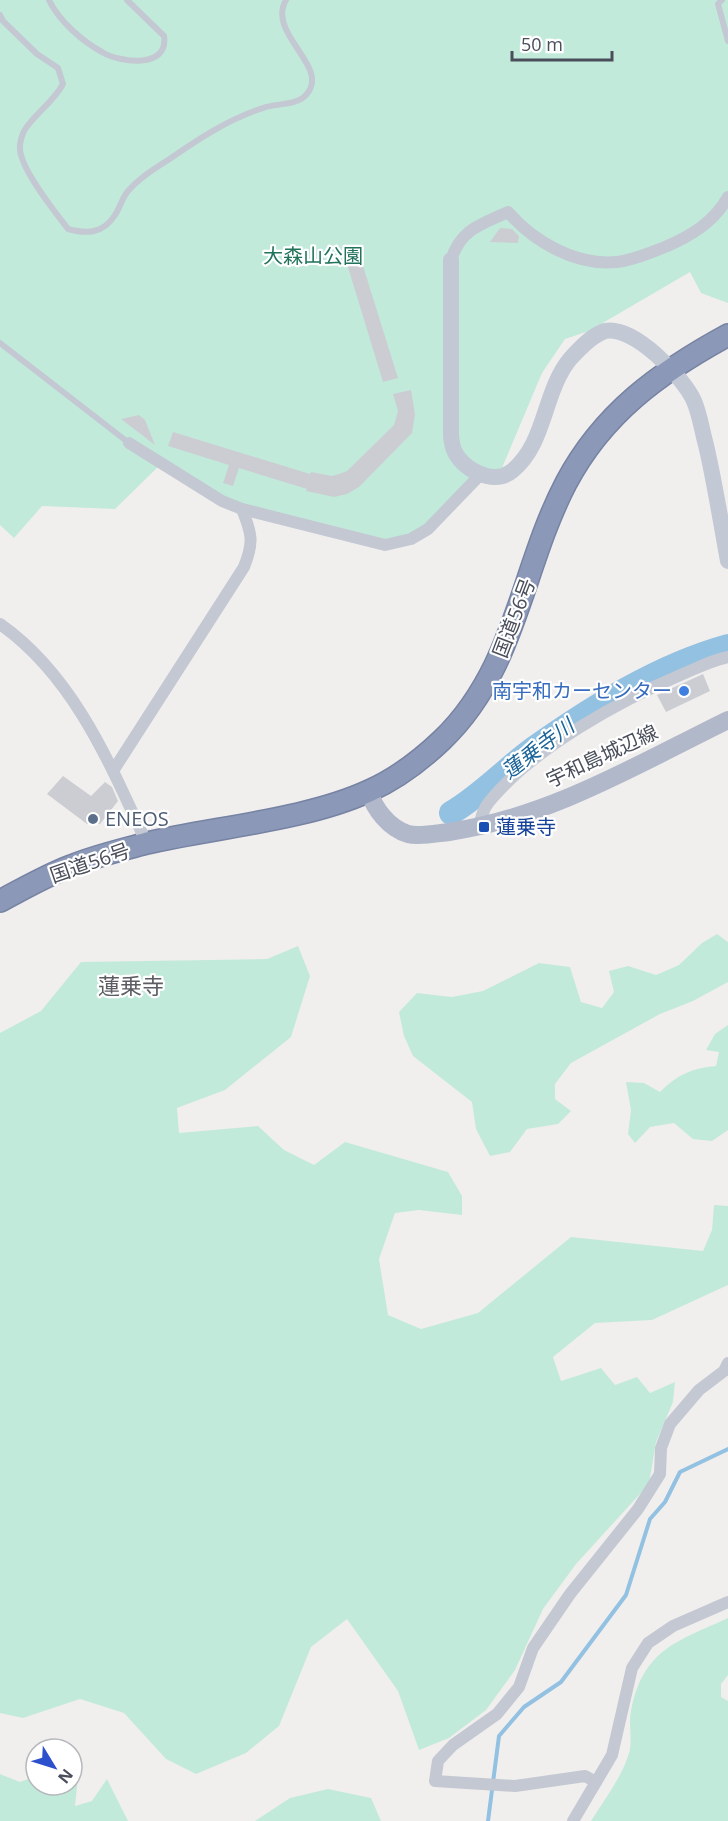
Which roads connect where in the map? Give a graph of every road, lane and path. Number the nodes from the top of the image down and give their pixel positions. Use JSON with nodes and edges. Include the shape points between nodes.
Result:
{"nodes":[{"id":1,"x":49,"y":0,"type":"edge"},
{"id":2,"x":127,"y":0,"type":"edge"},
{"id":3,"x":286,"y":0,"type":"edge"},
{"id":4,"x":722,"y":0,"type":"edge"},
{"id":5,"x":0,"y":15,"type":"edge"},
{"id":6,"x":728,"y":42,"type":"edge"},
{"id":7,"x":728,"y":197,"type":"edge"},
{"id":8,"x":451,"y":260,"type":"joint"},
{"id":9,"x":728,"y":335,"type":"edge"},
{"id":10,"x":0,"y":343,"type":"edge"},
{"id":11,"x":669,"y":370,"type":"junction"},
{"id":12,"x":129,"y":443,"type":"joint"},
{"id":13,"x":480,"y":474,"type":"junction"},
{"id":14,"x":242,"y":509,"type":"junction"},
{"id":15,"x":728,"y":561,"type":"edge"},
{"id":16,"x":0,"y":624,"type":"edge"},
{"id":17,"x":728,"y":657,"type":"edge"},
{"id":18,"x":728,"y":720,"type":"edge"},
{"id":19,"x":113,"y":771,"type":"junction"},
{"id":20,"x":369,"y":791,"type":"junction"},
{"id":21,"x":479,"y":827,"type":"junction"},
{"id":22,"x":147,"y":843,"type":"junction"},
{"id":23,"x":0,"y":901,"type":"edge"},
{"id":24,"x":728,"y":1363,"type":"edge"},
{"id":25,"x":728,"y":1602,"type":"edge"},
{"id":26,"x":596,"y":1782,"type":"junction"},
{"id":27,"x":573,"y":1821,"type":"edge"}],
"edges":[{"from":1,"to":2,"type":"lane","via":[[55,13],[103,53],[147,61],[160,54],[164,36]]},
{"from":3,"to":5,"type":"lane","via":[[282,20],[311,69],[312,83],[306,95],[231,120],[201,137],[140,178],[125,193],[116,215],[104,228],[87,234],[68,230],[22,159],[19,144],[44,106],[56,98],[63,84],[58,68],[37,54]]},
{"from":4,"to":6,"type":"lane","via":[[718,4]]},
{"from":7,"to":8,"type":"street","via":[[700,229],[638,257],[594,261],[555,249],[521,227],[508,213],[469,230],[456,243]]},
{"from":8,"to":13,"type":"street","via":[[452,450]]},
{"from":9,"to":11,"type":"highway","name":"国道56号"},
{"from":10,"to":12,"type":"lane"},
{"from":11,"to":13,"type":"street","via":[[645,345],[625,333],[606,331],[588,341],[569,361],[551,392],[532,446],[521,462],[510,473],[494,478]]},
{"from":11,"to":15,"type":"street","via":[[694,401]]},
{"from":11,"to":20,"type":"highway","name":"国道56号","via":[[635,394],[598,434],[566,483],[507,645],[481,692],[443,739],[410,767]]},
{"from":12,"to":14,"type":"street","via":[[222,501]]},
{"from":13,"to":14,"type":"street","via":[[428,529],[411,540],[385,545]]},
{"from":14,"to":19,"type":"street","via":[[252,547],[244,567]]},
{"from":16,"to":19,"type":"street","via":[[50,670],[79,707]]},
{"from":17,"to":21,"type":"street","via":[[642,692],[596,717],[532,762],[488,802]]},
{"from":18,"to":21,"type":"main road","name":"宇和島城辺線","via":[[562,800]]},
{"from":19,"to":22,"type":"street"},
{"from":20,"to":21,"type":"main road","name":"宇和島城辺線","via":[[384,818],[408,834]]},
{"from":20,"to":22,"type":"highway","name":"国道56号","via":[[319,808]]},
{"from":22,"to":23,"type":"highway","name":"国道56号","via":[[71,866]]},
{"from":24,"to":26,"type":"street","via":[[670,1424],[661,1448],[660,1474],[638,1509],[532,1648],[519,1687],[497,1714],[453,1745],[438,1761],[435,1781],[515,1786],[585,1776]]},
{"from":25,"to":26,"type":"street","via":[[673,1626],[648,1643],[632,1668],[612,1755]]},
{"from":26,"to":27,"type":"street"}]}
